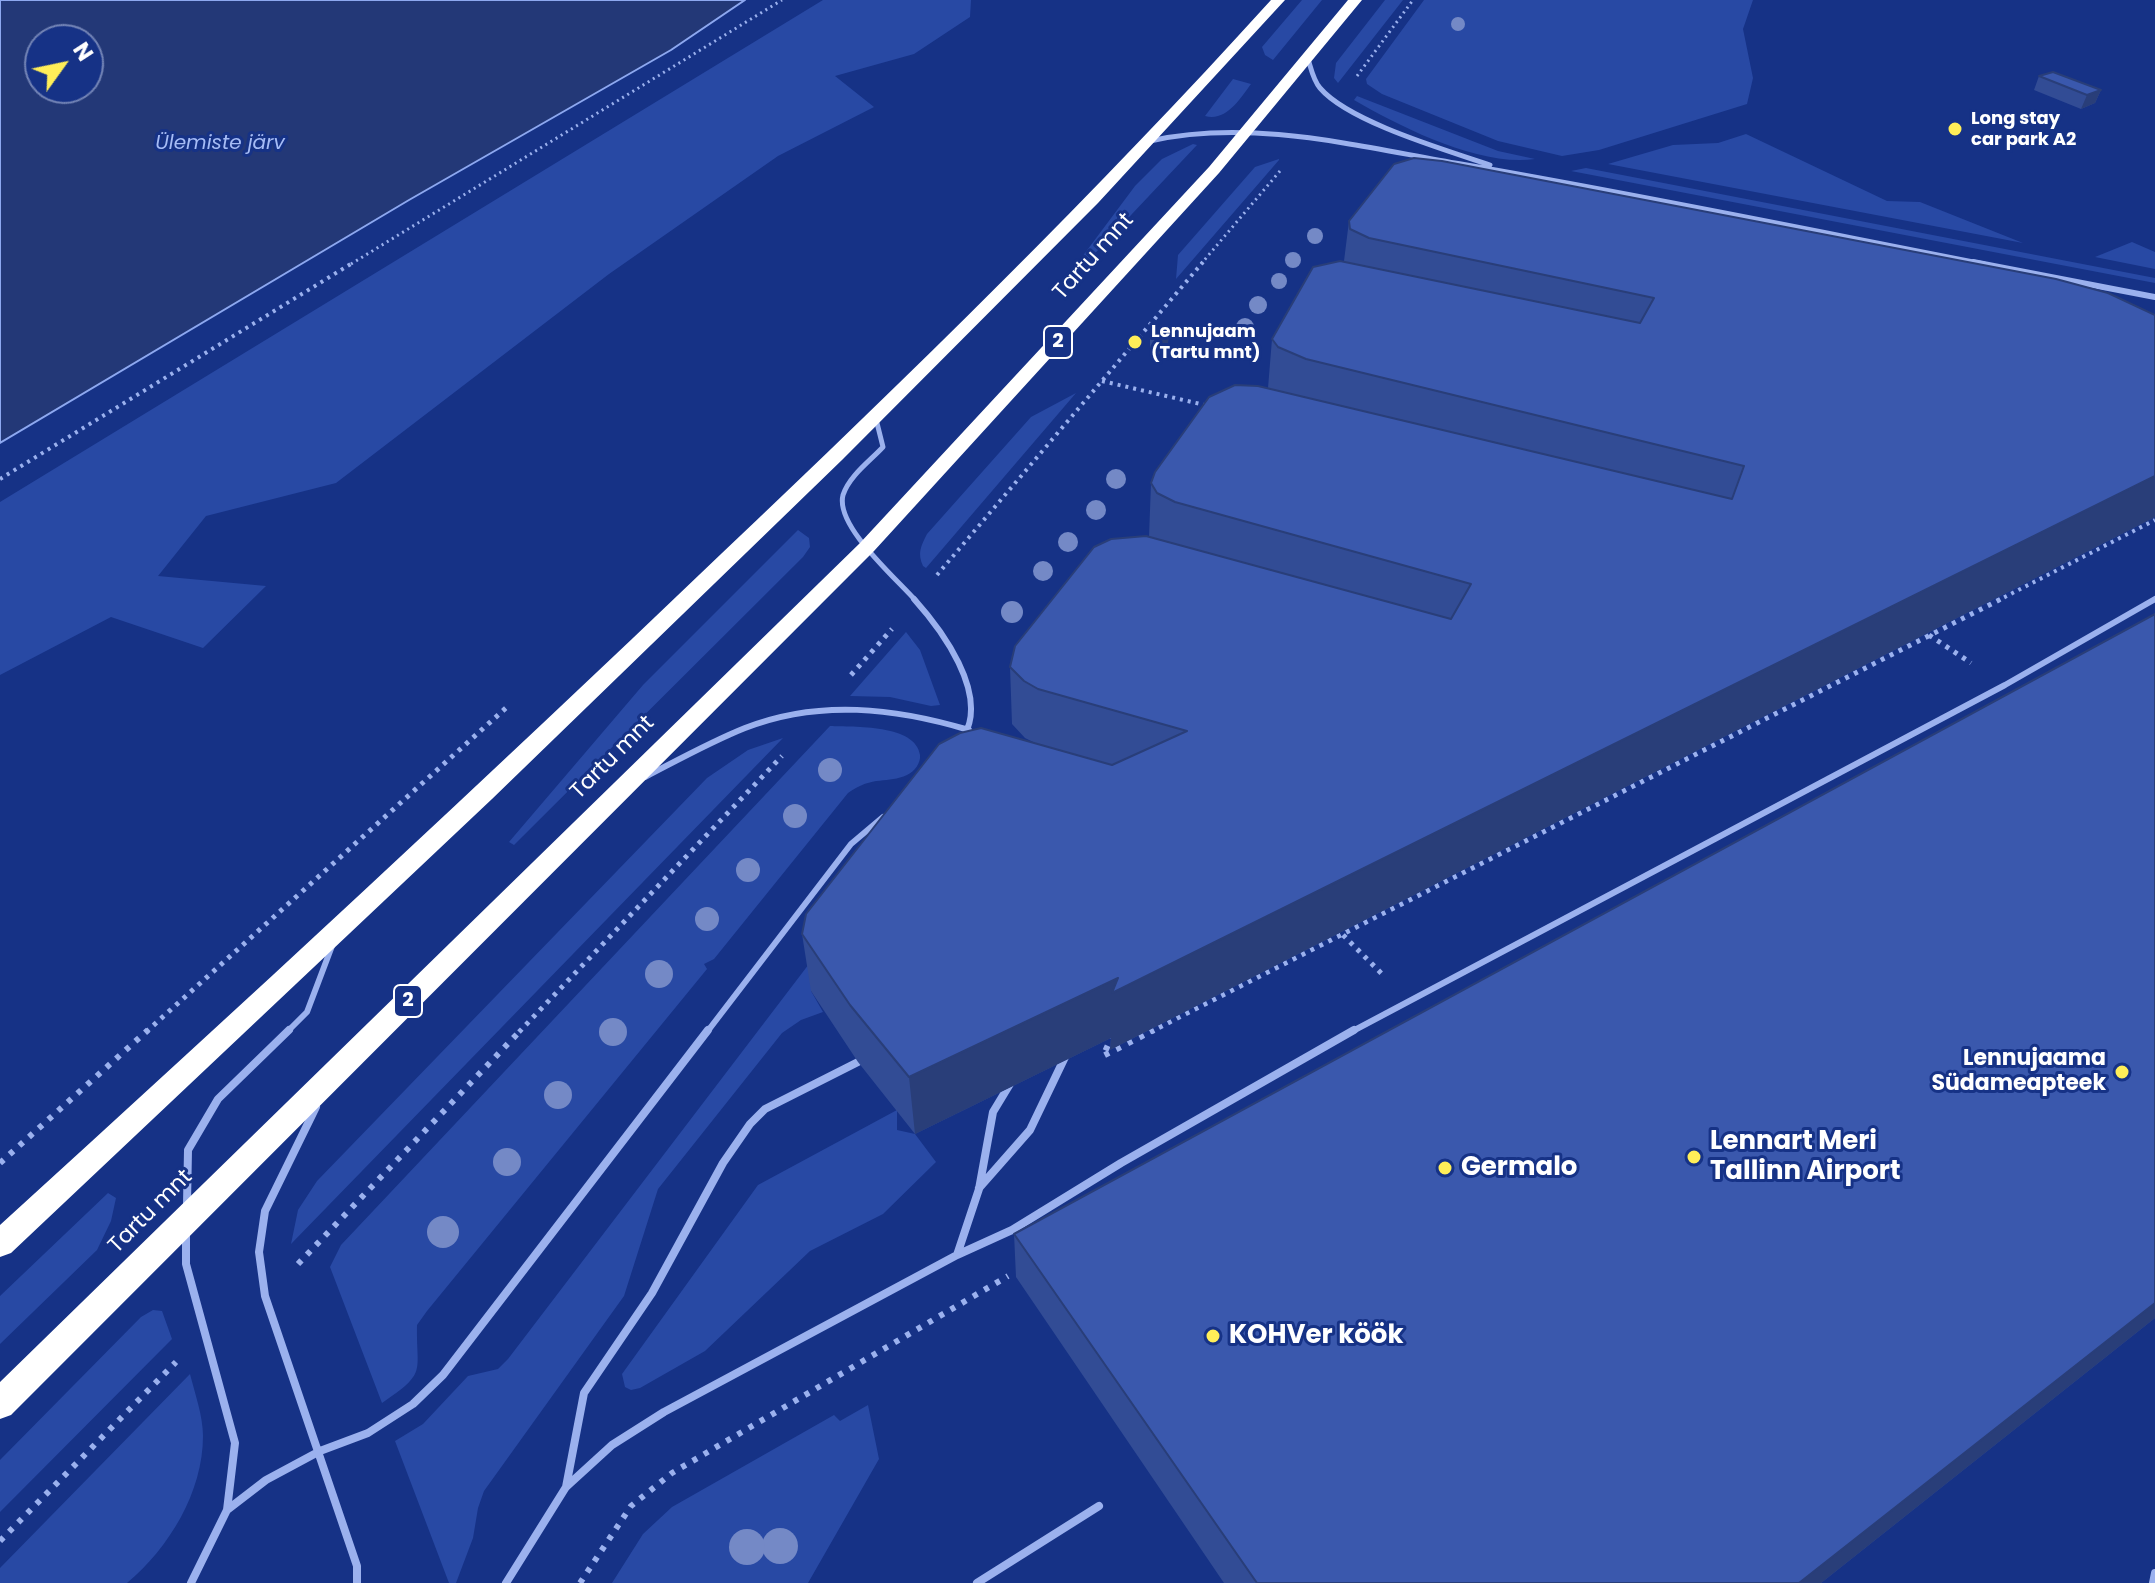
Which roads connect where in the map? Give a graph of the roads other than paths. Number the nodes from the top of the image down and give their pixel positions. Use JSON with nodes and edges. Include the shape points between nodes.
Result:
{"nodes":[{"id":1,"x":1278,"y":0,"type":"edge"},
{"id":2,"x":1355,"y":0,"type":"edge"},
{"id":3,"x":1308,"y":59,"type":"junction"},
{"id":4,"x":1246,"y":133,"type":"junction"},
{"id":5,"x":1150,"y":141,"type":"junction"},
{"id":6,"x":1513,"y":173,"type":"junction"},
{"id":7,"x":1933,"y":255,"type":"junction"},
{"id":8,"x":1931,"y":263,"type":"edge"},
{"id":9,"x":2155,"y":297,"type":"edge"},
{"id":10,"x":876,"y":416,"type":"junction"},
{"id":11,"x":867,"y":547,"type":"junction"},
{"id":12,"x":2155,"y":599,"type":"edge"},
{"id":13,"x":969,"y":730,"type":"junction"},
{"id":14,"x":980,"y":736,"type":"edge"},
{"id":15,"x":961,"y":741,"type":"edge"},
{"id":16,"x":631,"y":784,"type":"junction"},
{"id":17,"x":887,"y":814,"type":"edge"},
{"id":18,"x":336,"y":935,"type":"junction"},
{"id":19,"x":1070,"y":1042,"type":"edge"},
{"id":20,"x":858,"y":1062,"type":"edge"},
{"id":21,"x":332,"y":1073,"type":"junction"},
{"id":22,"x":1014,"y":1077,"type":"edge"},
{"id":23,"x":979,"y":1189,"type":"junction"},
{"id":24,"x":186,"y":1219,"type":"junction"},
{"id":25,"x":0,"y":1244,"type":"edge"},
{"id":26,"x":957,"y":1255,"type":"junction"},
{"id":27,"x":0,"y":1404,"type":"edge"},
{"id":28,"x":320,"y":1451,"type":"junction"},
{"id":29,"x":566,"y":1487,"type":"junction"},
{"id":30,"x":1099,"y":1506,"type":"dead end"},
{"id":31,"x":227,"y":1510,"type":"junction"},
{"id":32,"x":2155,"y":1573,"type":"edge"},
{"id":33,"x":191,"y":1583,"type":"edge"},
{"id":34,"x":357,"y":1583,"type":"edge"},
{"id":35,"x":506,"y":1583,"type":"edge"},
{"id":36,"x":977,"y":1583,"type":"edge"},
{"id":37,"x":2153,"y":1583,"type":"edge"}],
"edges":[{"from":1,"to":5,"type":"highway","name":"Tartu mnt"},
{"from":2,"to":3,"type":"highway","name":"Tartu mnt","number":"2"},
{"from":3,"to":4,"type":"highway","name":"Tartu mnt","number":"2"},
{"from":3,"to":6,"type":"street","via":[[1320,88],[1338,102],[1435,146]]},
{"from":4,"to":5,"type":"street","via":[[1186,133]]},
{"from":4,"to":6,"type":"street","via":[[1309,138]]},
{"from":4,"to":11,"type":"highway","name":"Tartu mnt","number":"2"},
{"from":5,"to":10,"type":"highway","name":"Tartu mnt"},
{"from":6,"to":7,"type":"street"},
{"from":7,"to":8,"type":"lane"},
{"from":7,"to":9,"type":"street"},
{"from":10,"to":11,"type":"lane","via":[[883,447],[844,490],[842,508]]},
{"from":10,"to":18,"type":"highway","name":"Tartu mnt"},
{"from":11,"to":13,"type":"lane","via":[[941,629],[968,687]]},
{"from":11,"to":16,"type":"highway","name":"Tartu mnt","number":"2"},
{"from":12,"to":26,"type":"lane","via":[[2005,685],[1408,999],[1012,1230]]},
{"from":13,"to":14,"type":"lane"},
{"from":13,"to":15,"type":"lane"},
{"from":13,"to":16,"type":"lane","via":[[893,711],[807,712],[731,735]]},
{"from":16,"to":21,"type":"highway","name":"Tartu mnt","number":"2"},
{"from":17,"to":28,"type":"lane","via":[[851,844],[443,1375],[413,1404],[368,1433]]},
{"from":18,"to":24,"type":"lane","via":[[307,1012],[218,1099],[188,1150]]},
{"from":18,"to":25,"type":"highway","name":"Tartu mnt"},
{"from":19,"to":23,"type":"lane","via":[[1030,1130]]},
{"from":20,"to":29,"type":"lane","via":[[765,1109],[723,1163],[652,1293],[584,1393]]},
{"from":21,"to":24,"type":"highway","name":"Tartu mnt","number":"2"},
{"from":21,"to":28,"type":"lane","via":[[265,1211],[259,1252],[265,1296]]},
{"from":22,"to":23,"type":"lane","via":[[993,1112]]},
{"from":23,"to":26,"type":"lane"},
{"from":24,"to":27,"type":"highway","name":"Tartu mnt","number":"2"},
{"from":24,"to":31,"type":"lane","via":[[186,1264],[235,1443]]},
{"from":26,"to":29,"type":"lane","via":[[664,1412],[612,1445]]},
{"from":28,"to":31,"type":"lane","via":[[266,1480]]},
{"from":28,"to":34,"type":"lane","via":[[357,1566]]},
{"from":29,"to":35,"type":"lane"},
{"from":30,"to":36,"type":"lane"},
{"from":31,"to":33,"type":"lane"},
{"from":32,"to":37,"type":"lane"}]}
